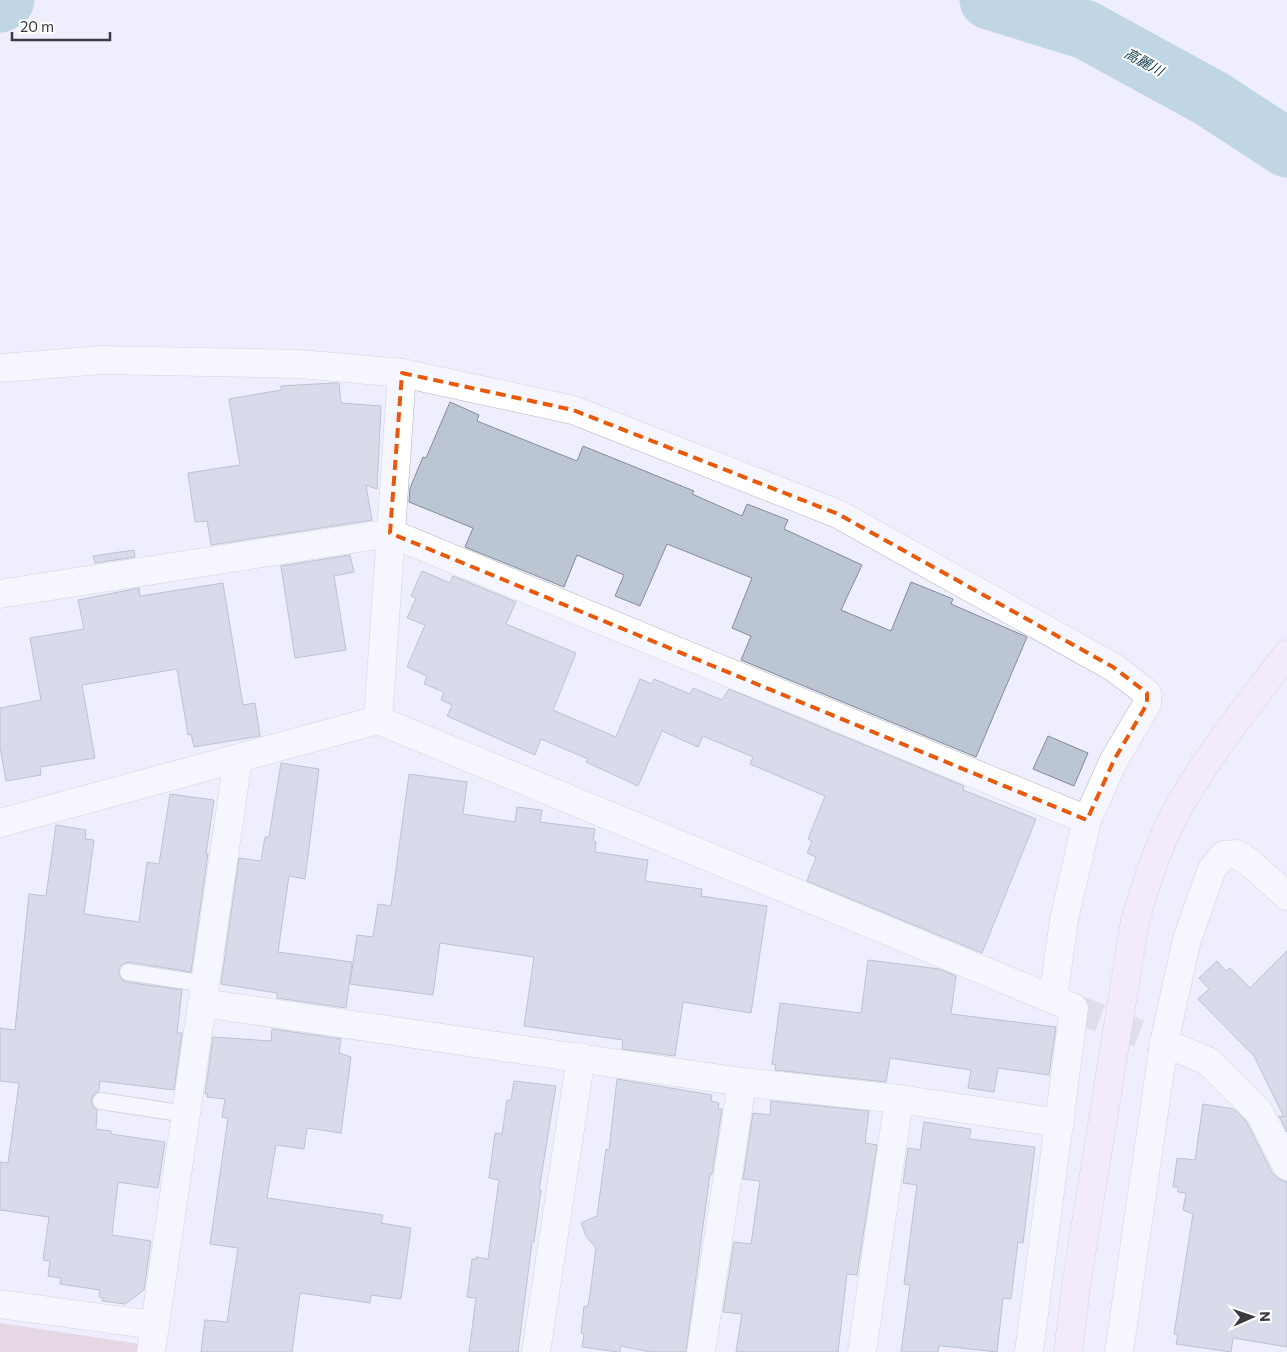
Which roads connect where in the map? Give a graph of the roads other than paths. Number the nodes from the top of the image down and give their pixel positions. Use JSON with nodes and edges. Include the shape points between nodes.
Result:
{"nodes":[{"id":1,"x":0,"y":368,"type":"edge"},
{"id":2,"x":402,"y":372,"type":"junction"},
{"id":3,"x":390,"y":533,"type":"junction"},
{"id":4,"x":0,"y":594,"type":"edge"},
{"id":5,"x":1281,"y":662,"type":"edge"},
{"id":6,"x":378,"y":720,"type":"junction"},
{"id":7,"x":238,"y":758,"type":"junction"},
{"id":8,"x":1087,"y":820,"type":"junction"},
{"id":9,"x":0,"y":823,"type":"edge"},
{"id":10,"x":1287,"y":896,"type":"edge"},
{"id":11,"x":128,"y":972,"type":"dead end"},
{"id":12,"x":204,"y":994,"type":"junction"},
{"id":13,"x":1053,"y":999,"type":"junction"},
{"id":14,"x":1164,"y":1043,"type":"junction"},
{"id":15,"x":581,"y":1058,"type":"junction"},
{"id":16,"x":742,"y":1082,"type":"junction"},
{"id":17,"x":899,"y":1099,"type":"junction"},
{"id":18,"x":101,"y":1101,"type":"dead end"},
{"id":19,"x":186,"y":1114,"type":"junction"},
{"id":20,"x":1060,"y":1123,"type":"junction"},
{"id":21,"x":1287,"y":1166,"type":"edge"},
{"id":22,"x":0,"y":1304,"type":"edge"},
{"id":23,"x":154,"y":1325,"type":"junction"},
{"id":24,"x":151,"y":1352,"type":"edge"},
{"id":25,"x":536,"y":1352,"type":"edge"},
{"id":26,"x":701,"y":1352,"type":"edge"},
{"id":27,"x":862,"y":1352,"type":"edge"},
{"id":28,"x":1029,"y":1352,"type":"edge"},
{"id":29,"x":1068,"y":1352,"type":"edge"},
{"id":30,"x":1119,"y":1352,"type":"edge"}],
"edges":[{"from":1,"to":2,"type":"street","via":[[102,360],[300,364]]},
{"from":2,"to":3,"type":"street"},
{"from":2,"to":8,"type":"street","via":[[573,410],[838,514],[1113,667],[1146,693],[1148,704],[1114,760]]},
{"from":3,"to":4,"type":"street"},
{"from":3,"to":6,"type":"street"},
{"from":3,"to":8,"type":"street"},
{"from":5,"to":29,"type":"street","via":[[1200,772],[1175,814],[1150,869],[1134,921]]},
{"from":6,"to":7,"type":"street"},
{"from":6,"to":13,"type":"street"},
{"from":7,"to":9,"type":"street"},
{"from":7,"to":12,"type":"street"},
{"from":8,"to":13,"type":"street","via":[[1064,920]]},
{"from":10,"to":14,"type":"street","via":[[1249,862],[1236,854],[1224,854],[1212,869],[1187,939]]},
{"from":11,"to":12,"type":"lane"},
{"from":12,"to":15,"type":"street"},
{"from":12,"to":19,"type":"street"},
{"from":13,"to":20,"type":"street","via":[[1074,1008]]},
{"from":14,"to":21,"type":"street","via":[[1208,1061],[1259,1112]]},
{"from":14,"to":30,"type":"street"},
{"from":15,"to":16,"type":"street"},
{"from":15,"to":25,"type":"street"},
{"from":16,"to":17,"type":"street"},
{"from":16,"to":26,"type":"street"},
{"from":17,"to":20,"type":"street"},
{"from":17,"to":27,"type":"street"},
{"from":18,"to":19,"type":"lane"},
{"from":19,"to":23,"type":"street"},
{"from":20,"to":28,"type":"street"},
{"from":22,"to":23,"type":"street"},
{"from":23,"to":24,"type":"street"}]}
